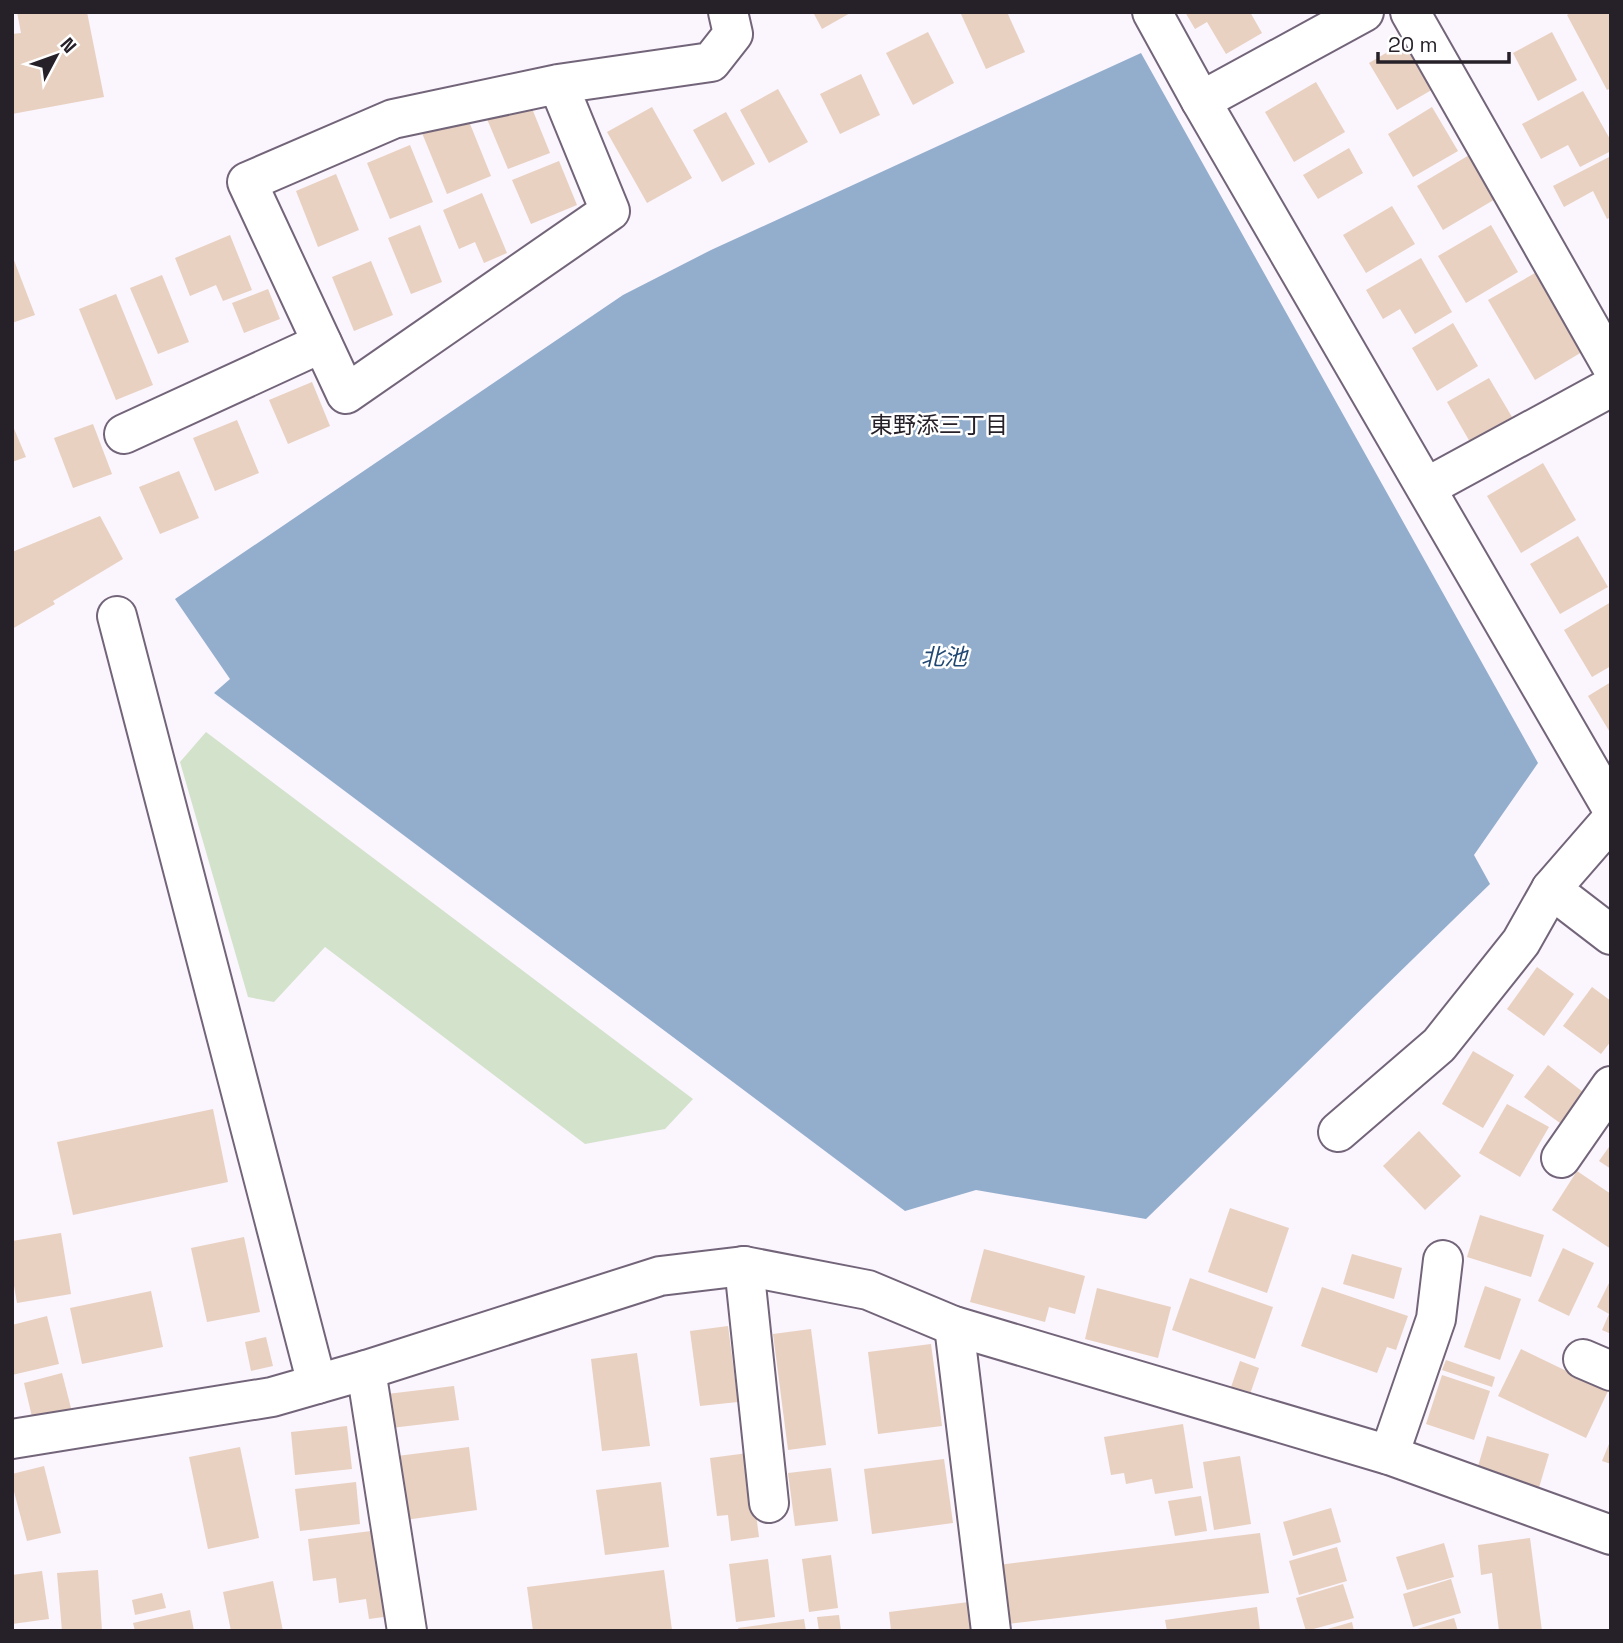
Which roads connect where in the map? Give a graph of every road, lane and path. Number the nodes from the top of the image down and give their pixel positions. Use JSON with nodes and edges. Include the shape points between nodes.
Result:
{"nodes":[{"id":1,"x":729,"y":12,"type":"edge"},
{"id":2,"x":1152,"y":12,"type":"edge"},
{"id":3,"x":1364,"y":12,"type":"edge"},
{"id":4,"x":1410,"y":12,"type":"edge"},
{"id":5,"x":558,"y":85,"type":"junction"},
{"id":6,"x":1201,"y":101,"type":"junction"},
{"id":7,"x":322,"y":343,"type":"junction"},
{"id":8,"x":1611,"y":365,"type":"edge"},
{"id":9,"x":1611,"y":387,"type":"edge"},
{"id":10,"x":124,"y":433,"type":"dead end"},
{"id":11,"x":1427,"y":487,"type":"junction"},
{"id":12,"x":117,"y":616,"type":"dead end"},
{"id":13,"x":1611,"y":807,"type":"edge"},
{"id":14,"x":1611,"y":820,"type":"edge"},
{"id":15,"x":1551,"y":889,"type":"junction"},
{"id":16,"x":1611,"y":935,"type":"edge"},
{"id":17,"x":1611,"y":1086,"type":"edge"},
{"id":18,"x":1338,"y":1132,"type":"dead end"},
{"id":19,"x":1561,"y":1158,"type":"dead end"},
{"id":20,"x":1443,"y":1260,"type":"dead end"},
{"id":21,"x":744,"y":1266,"type":"junction"},
{"id":22,"x":954,"y":1326,"type":"junction"},
{"id":23,"x":366,"y":1370,"type":"junction"},
{"id":24,"x":317,"y":1384,"type":"junction"},
{"id":25,"x":12,"y":1439,"type":"edge"},
{"id":26,"x":1389,"y":1455,"type":"junction"},
{"id":27,"x":769,"y":1503,"type":"dead end"},
{"id":28,"x":1611,"y":1535,"type":"edge"},
{"id":29,"x":407,"y":1631,"type":"edge"},
{"id":30,"x":991,"y":1631,"type":"edge"}],
"edges":[{"from":1,"to":5,"type":"street","via":[[733,34],[711,62]]},
{"from":2,"to":6,"type":"street"},
{"from":3,"to":6,"type":"street"},
{"from":4,"to":8,"type":"street"},
{"from":5,"to":7,"type":"street","via":[[393,119],[247,181]]},
{"from":5,"to":7,"type":"street","via":[[610,211],[346,394]]},
{"from":6,"to":11,"type":"street"},
{"from":7,"to":10,"type":"street"},
{"from":9,"to":11,"type":"street"},
{"from":11,"to":13,"type":"street"},
{"from":12,"to":24,"type":"street"},
{"from":14,"to":15,"type":"street"},
{"from":15,"to":16,"type":"street"},
{"from":15,"to":18,"type":"street","via":[[1521,942],[1439,1045]]},
{"from":17,"to":19,"type":"street"},
{"from":20,"to":26,"type":"street","via":[[1436,1319]]},
{"from":21,"to":22,"type":"street","via":[[867,1290]]},
{"from":21,"to":23,"type":"street","via":[[660,1276]]},
{"from":21,"to":27,"type":"street"},
{"from":22,"to":26,"type":"street"},
{"from":22,"to":30,"type":"street"},
{"from":23,"to":24,"type":"street"},
{"from":23,"to":29,"type":"street"},
{"from":24,"to":25,"type":"street","via":[[272,1397]]},
{"from":26,"to":28,"type":"street"}]}
